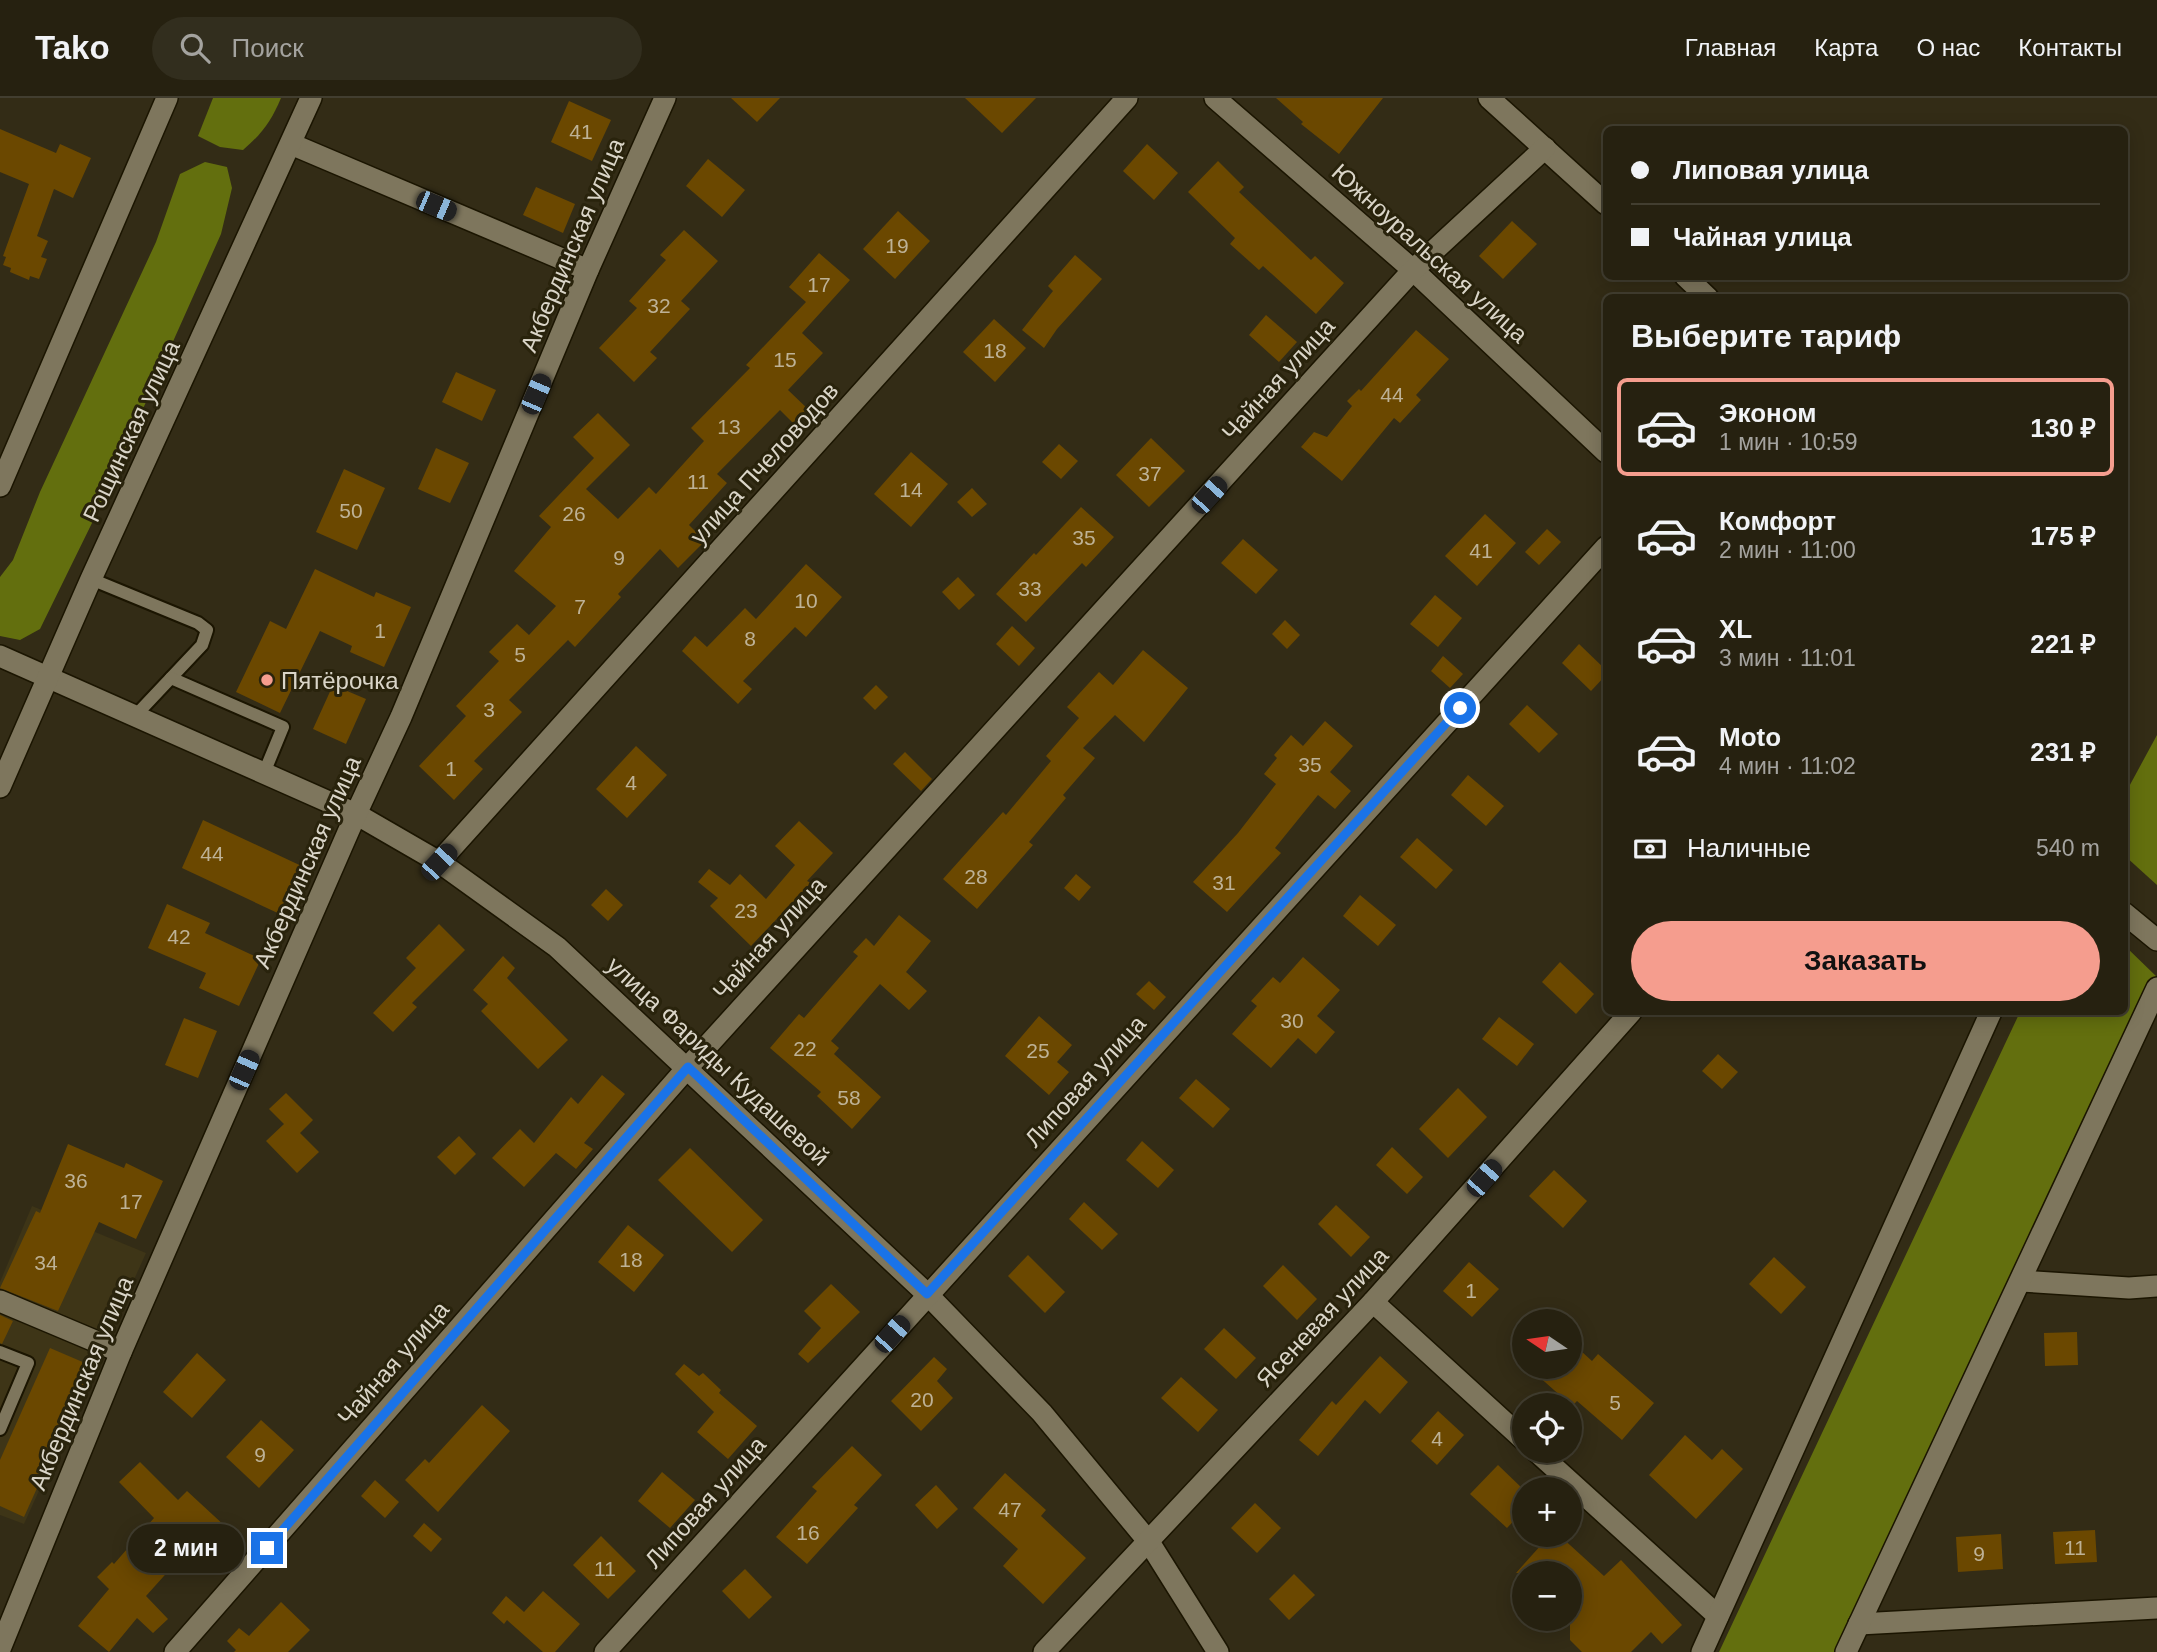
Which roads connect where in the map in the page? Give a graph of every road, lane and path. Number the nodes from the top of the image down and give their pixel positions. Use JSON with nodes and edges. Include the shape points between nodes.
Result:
{"nodes":[{"id":1,"x":167,"y":98,"type":"edge"},
{"id":2,"x":311,"y":98,"type":"edge"},
{"id":3,"x":665,"y":98,"type":"edge"},
{"id":4,"x":1127,"y":98,"type":"edge"},
{"id":5,"x":1215,"y":98,"type":"edge"},
{"id":6,"x":1489,"y":98,"type":"edge"},
{"id":7,"x":291,"y":144,"type":"junction"},
{"id":8,"x":1545,"y":148,"type":"junction"},
{"id":9,"x":1603,"y":201,"type":"edge"},
{"id":10,"x":588,"y":270,"type":"junction"},
{"id":11,"x":1413,"y":270,"type":"junction"},
{"id":12,"x":1689,"y":280,"type":"edge"},
{"id":13,"x":1704,"y":294,"type":"edge"},
{"id":14,"x":1603,"y":449,"type":"edge"},
{"id":15,"x":0,"y":486,"type":"edge"},
{"id":16,"x":1603,"y":550,"type":"edge"},
{"id":17,"x":92,"y":579,"type":"junction"},
{"id":18,"x":0,"y":656,"type":"edge"},
{"id":19,"x":49,"y":676,"type":"junction"},
{"id":20,"x":171,"y":678,"type":"junction"},
{"id":21,"x":136,"y":715,"type":"junction"},
{"id":22,"x":264,"y":773,"type":"junction"},
{"id":23,"x":0,"y":787,"type":"edge"},
{"id":24,"x":355,"y":814,"type":"junction"},
{"id":25,"x":439,"y":862,"type":"junction"},
{"id":26,"x":2128,"y":916,"type":"edge"},
{"id":27,"x":2157,"y":940,"type":"edge"},
{"id":28,"x":2157,"y":988,"type":"edge"},
{"id":29,"x":1629,"y":1015,"type":"edge"},
{"id":30,"x":1990,"y":1015,"type":"edge"},
{"id":31,"x":688,"y":1067,"type":"junction"},
{"id":32,"x":2021,"y":1281,"type":"junction"},
{"id":33,"x":2157,"y":1286,"type":"edge"},
{"id":34,"x":927,"y":1294,"type":"junction"},
{"id":35,"x":0,"y":1301,"type":"edge"},
{"id":36,"x":1373,"y":1302,"type":"junction"},
{"id":37,"x":0,"y":1352,"type":"edge"},
{"id":38,"x":121,"y":1352,"type":"junction"},
{"id":39,"x":0,"y":1429,"type":"edge"},
{"id":40,"x":1512,"y":1429,"type":"edge"},
{"id":41,"x":1549,"y":1463,"type":"edge"},
{"id":42,"x":1149,"y":1542,"type":"junction"},
{"id":43,"x":2157,"y":1608,"type":"edge"},
{"id":44,"x":1718,"y":1616,"type":"junction"},
{"id":45,"x":1859,"y":1624,"type":"junction"},
{"id":46,"x":0,"y":1649,"type":"edge"},
{"id":47,"x":175,"y":1652,"type":"edge"},
{"id":48,"x":605,"y":1652,"type":"edge"},
{"id":49,"x":1044,"y":1652,"type":"edge"},
{"id":50,"x":1218,"y":1652,"type":"edge"},
{"id":51,"x":1702,"y":1652,"type":"edge"},
{"id":52,"x":1846,"y":1652,"type":"edge"}],
"edges":[{"from":1,"to":15,"type":"street"},
{"from":2,"to":7,"type":"street","name":"Рощинская улица"},
{"from":3,"to":10,"type":"street","name":"Акбердинская улица"},
{"from":4,"to":25,"type":"street","name":"улица Пчеловодов"},
{"from":5,"to":11,"type":"street","name":"Южноуральская улица"},
{"from":6,"to":8,"type":"street"},
{"from":7,"to":10,"type":"street"},
{"from":7,"to":17,"type":"street","name":"Рощинская улица"},
{"from":8,"to":9,"type":"street"},
{"from":8,"to":11,"type":"street","name":"Чайная улица"},
{"from":10,"to":24,"type":"street","name":"Акбердинская улица","via":[[401,717]]},
{"from":11,"to":14,"type":"street","name":"Южноуральская улица"},
{"from":11,"to":31,"type":"street","name":"Чайная улица"},
{"from":12,"to":13,"type":"street"},
{"from":16,"to":34,"type":"street","name":"Липовая улица"},
{"from":17,"to":19,"type":"street","name":"Рощинская улица"},
{"from":17,"to":20,"type":"lane","via":[[207,630],[202,645]]},
{"from":18,"to":19,"type":"street","name":"улица Фариды Кудашевой"},
{"from":19,"to":21,"type":"street","name":"улица Фариды Кудашевой"},
{"from":19,"to":23,"type":"street","name":"Рощинская улица"},
{"from":20,"to":21,"type":"lane"},
{"from":20,"to":22,"type":"lane","via":[[283,727]]},
{"from":21,"to":22,"type":"street","name":"улица Фариды Кудашевой"},
{"from":22,"to":24,"type":"street","name":"улица Фариды Кудашевой"},
{"from":24,"to":25,"type":"street","name":"улица Фариды Кудашевой"},
{"from":24,"to":38,"type":"street","name":"Акбердинская улица"},
{"from":25,"to":31,"type":"street","name":"улица Фариды Кудашевой","via":[[557,947]]},
{"from":26,"to":27,"type":"street"},
{"from":28,"to":32,"type":"street"},
{"from":29,"to":36,"type":"street","name":"Ясеневая улица"},
{"from":30,"to":44,"type":"street"},
{"from":31,"to":34,"type":"street","name":"улица Фариды Кудашевой"},
{"from":31,"to":47,"type":"street","name":"Чайная улица"},
{"from":32,"to":33,"type":"street"},
{"from":32,"to":45,"type":"street"},
{"from":34,"to":42,"type":"street","name":"улица Фариды Кудашевой","via":[[1041,1413]]},
{"from":34,"to":48,"type":"street","name":"Липовая улица"},
{"from":35,"to":38,"type":"street"},
{"from":36,"to":40,"type":"street"},
{"from":36,"to":42,"type":"street","name":"Ясеневая улица"},
{"from":37,"to":39,"type":"lane","via":[[28,1363]]},
{"from":38,"to":46,"type":"street","name":"Акбердинская улица"},
{"from":41,"to":44,"type":"street"},
{"from":42,"to":49,"type":"street","name":"Ясеневая улица"},
{"from":42,"to":50,"type":"street","name":"улица Фариды Кудашевой"},
{"from":43,"to":45,"type":"street"},
{"from":44,"to":51,"type":"street"},
{"from":45,"to":52,"type":"street"}]}
